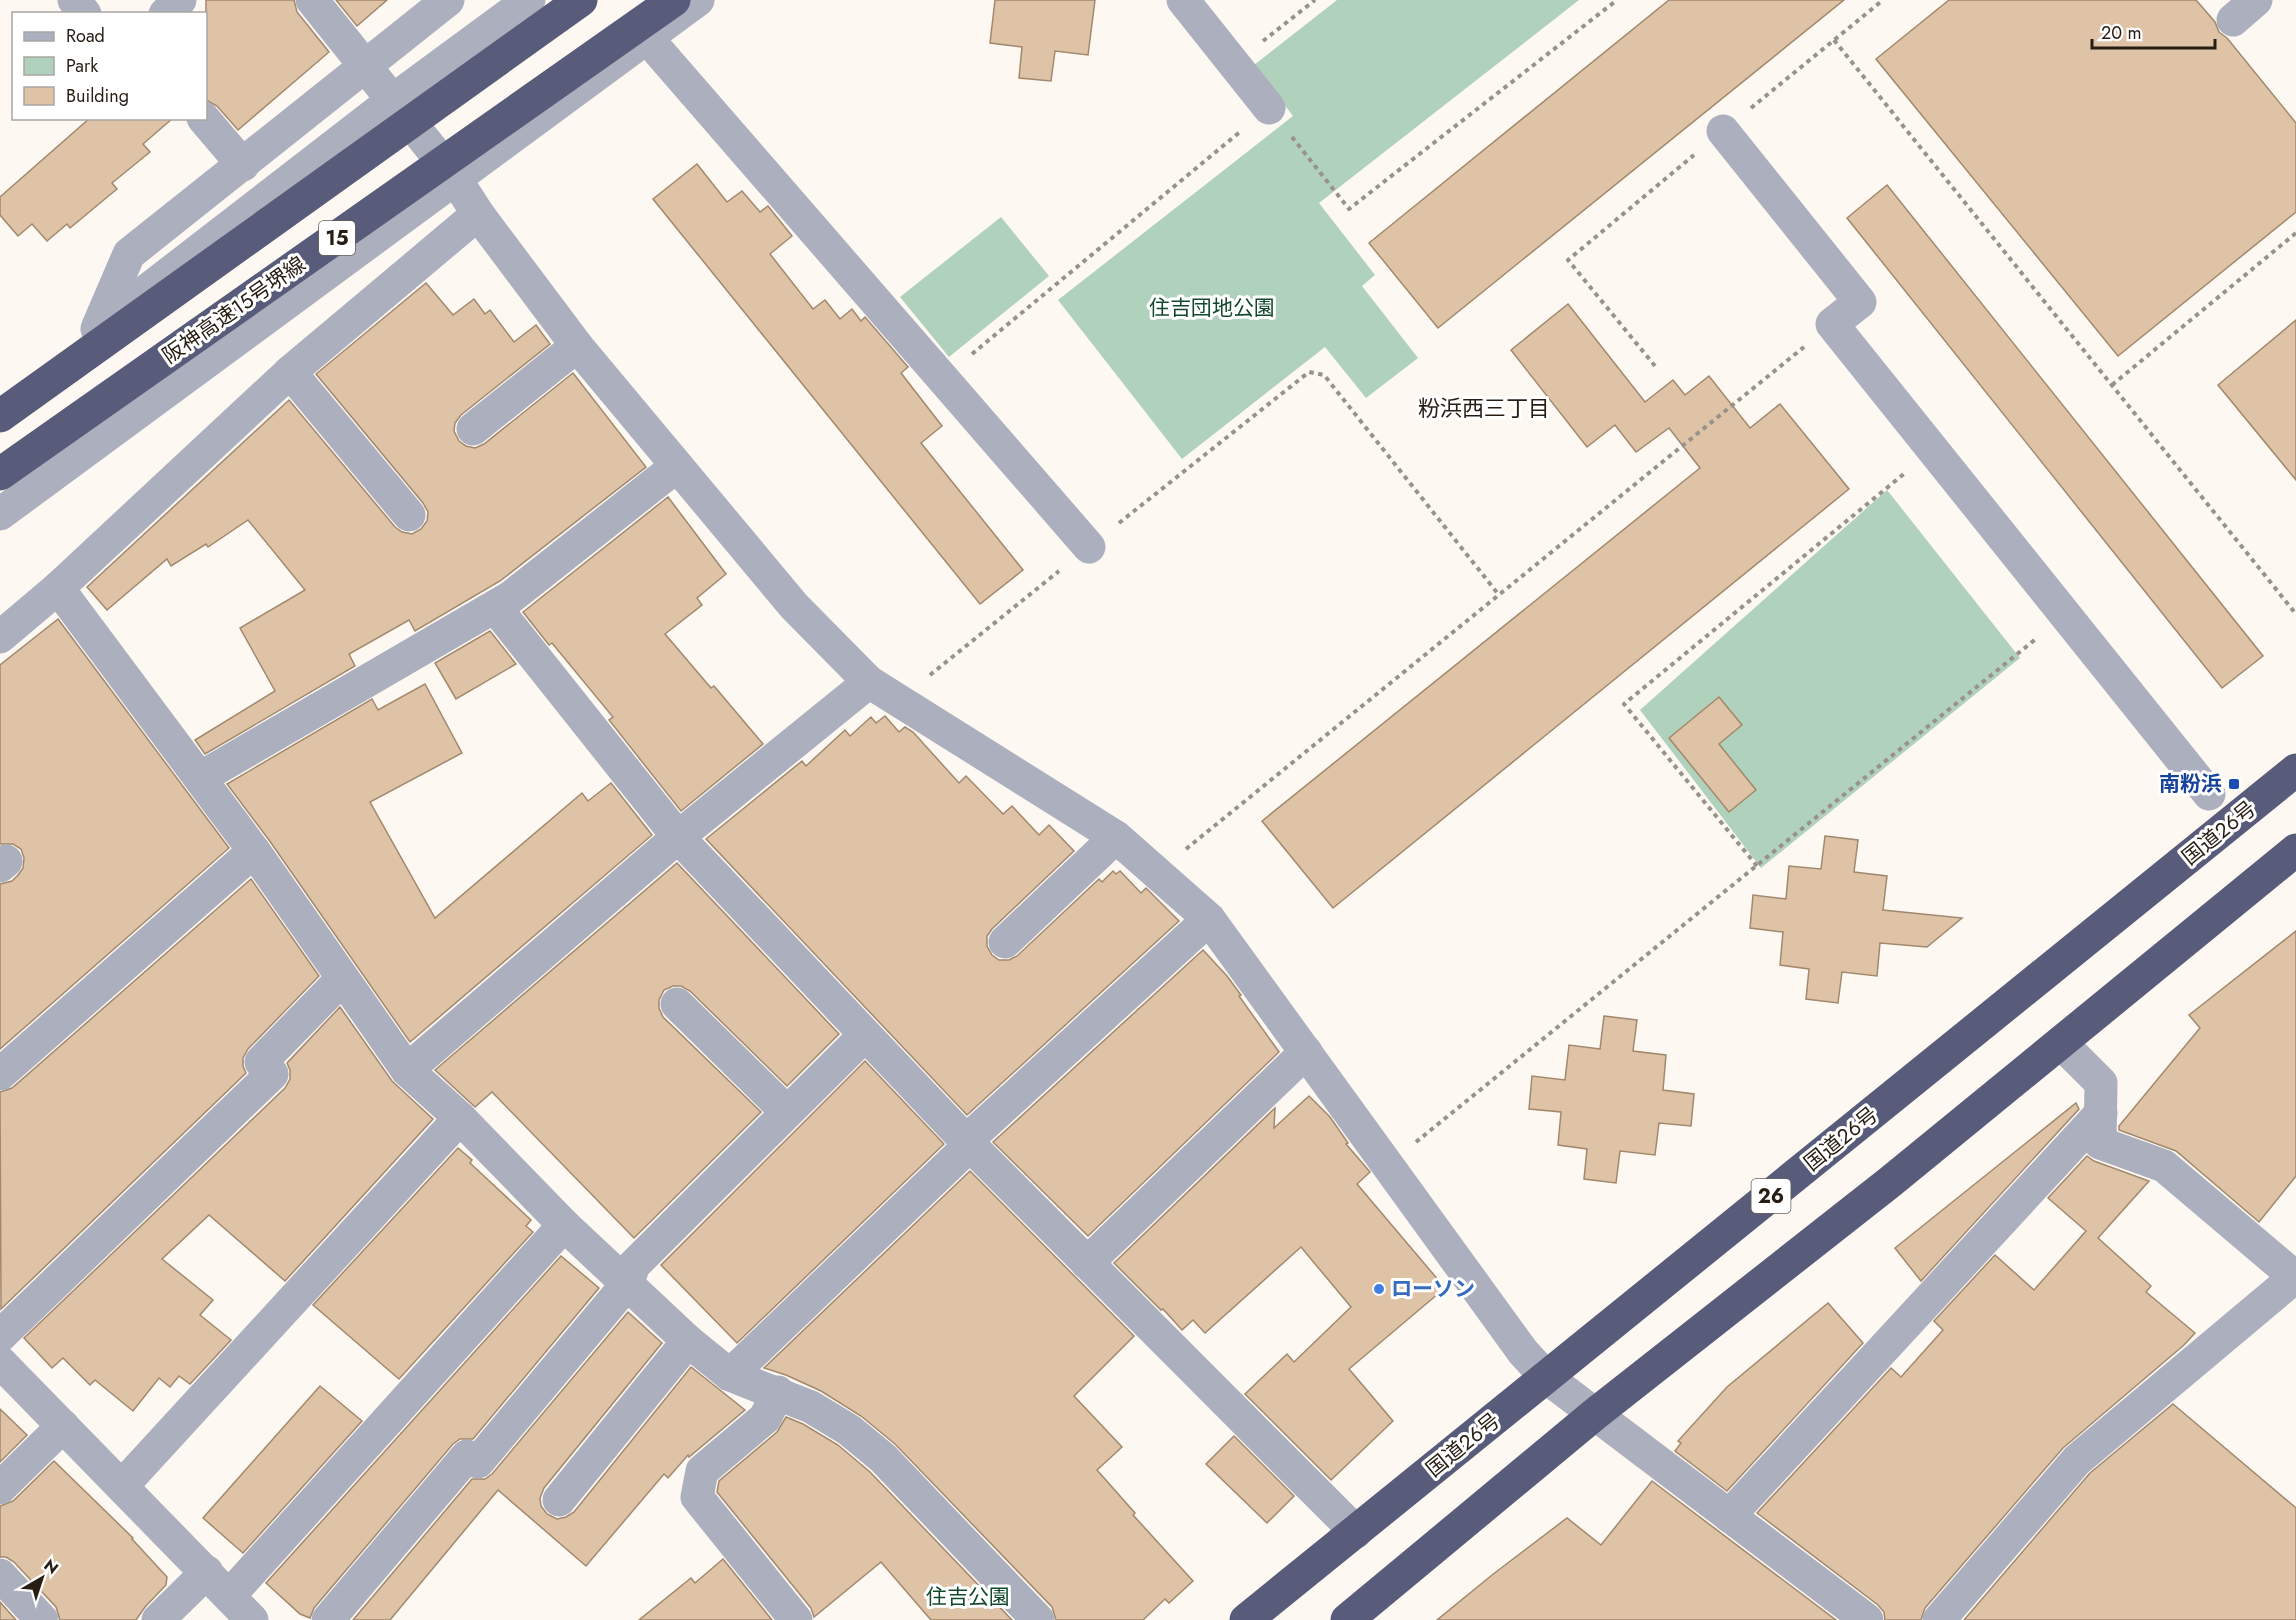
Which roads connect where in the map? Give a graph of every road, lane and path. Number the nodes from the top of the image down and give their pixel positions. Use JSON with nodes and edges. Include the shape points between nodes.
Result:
{"nodes":[{"id":1,"x":74,"y":0,"type":"edge"},
{"id":2,"x":180,"y":0,"type":"edge"},
{"id":3,"x":312,"y":0,"type":"edge"},
{"id":4,"x":448,"y":0,"type":"edge"},
{"id":5,"x":529,"y":0,"type":"edge"},
{"id":6,"x":581,"y":0,"type":"edge"},
{"id":7,"x":674,"y":0,"type":"edge"},
{"id":8,"x":698,"y":0,"type":"edge"},
{"id":9,"x":1183,"y":0,"type":"edge"},
{"id":10,"x":1315,"y":0,"type":"edge"},
{"id":11,"x":1617,"y":0,"type":"edge"},
{"id":12,"x":1883,"y":0,"type":"edge"},
{"id":13,"x":1610,"y":2,"type":"edge"},
{"id":14,"x":83,"y":12,"type":"edge"},
{"id":15,"x":167,"y":12,"type":"edge"},
{"id":16,"x":647,"y":38,"type":"junction"},
{"id":17,"x":1834,"y":40,"type":"junction"},
{"id":18,"x":1234,"y":64,"type":"junction"},
{"id":19,"x":366,"y":67,"type":"junction"},
{"id":20,"x":393,"y":100,"type":"junction"},
{"id":21,"x":1269,"y":108,"type":"junction"},
{"id":22,"x":205,"y":120,"type":"edge"},
{"id":23,"x":1723,"y":131,"type":"junction"},
{"id":24,"x":243,"y":165,"type":"junction"},
{"id":25,"x":455,"y":178,"type":"junction"},
{"id":26,"x":478,"y":214,"type":"junction"},
{"id":27,"x":2296,"y":233,"type":"edge"},
{"id":28,"x":1832,"y":324,"type":"junction"},
{"id":29,"x":98,"y":328,"type":"junction"},
{"id":30,"x":578,"y":346,"type":"junction"},
{"id":31,"x":1655,"y":366,"type":"dead end"},
{"id":32,"x":290,"y":372,"type":"junction"},
{"id":33,"x":944,"y":377,"type":"junction"},
{"id":34,"x":2112,"y":385,"type":"junction"},
{"id":35,"x":0,"y":398,"type":"edge"},
{"id":36,"x":0,"y":416,"type":"edge"},
{"id":37,"x":473,"y":429,"type":"dead end"},
{"id":38,"x":1933,"y":450,"type":"junction"},
{"id":39,"x":677,"y":465,"type":"junction"},
{"id":40,"x":0,"y":474,"type":"edge"},
{"id":41,"x":0,"y":514,"type":"edge"},
{"id":42,"x":409,"y":515,"type":"dead end"},
{"id":43,"x":1089,"y":547,"type":"junction"},
{"id":44,"x":58,"y":588,"type":"junction"},
{"id":45,"x":1499,"y":595,"type":"junction"},
{"id":46,"x":495,"y":607,"type":"junction"},
{"id":47,"x":2296,"y":614,"type":"edge"},
{"id":48,"x":2065,"y":615,"type":"junction"},
{"id":49,"x":0,"y":637,"type":"edge"},
{"id":50,"x":868,"y":682,"type":"junction"},
{"id":51,"x":898,"y":700,"type":"junction"},
{"id":52,"x":2296,"y":771,"type":"edge"},
{"id":53,"x":200,"y":778,"type":"junction"},
{"id":54,"x":2209,"y":794,"type":"dead end"},
{"id":55,"x":678,"y":837,"type":"junction"},
{"id":56,"x":1116,"y":837,"type":"junction"},
{"id":57,"x":2296,"y":850,"type":"edge"},
{"id":58,"x":254,"y":851,"type":"junction"},
{"id":59,"x":1757,"y":866,"type":"junction"},
{"id":60,"x":1158,"y":872,"type":"junction"},
{"id":61,"x":1209,"y":919,"type":"junction"},
{"id":62,"x":1005,"y":942,"type":"dead end"},
{"id":63,"x":342,"y":979,"type":"junction"},
{"id":64,"x":677,"y":1004,"type":"dead end"},
{"id":65,"x":865,"y":1035,"type":"junction"},
{"id":66,"x":2061,"y":1042,"type":"junction"},
{"id":67,"x":1306,"y":1052,"type":"junction"},
{"id":68,"x":407,"y":1070,"type":"junction"},
{"id":69,"x":0,"y":1074,"type":"edge"},
{"id":70,"x":787,"y":1112,"type":"junction"},
{"id":71,"x":2101,"y":1113,"type":"junction"},
{"id":72,"x":460,"y":1118,"type":"junction"},
{"id":73,"x":970,"y":1145,"type":"junction"},
{"id":74,"x":1388,"y":1165,"type":"junction"},
{"id":75,"x":564,"y":1225,"type":"junction"},
{"id":76,"x":1087,"y":1263,"type":"junction"},
{"id":77,"x":2295,"y":1277,"type":"edge"},
{"id":78,"x":627,"y":1284,"type":"junction"},
{"id":79,"x":0,"y":1336,"type":"edge"},
{"id":80,"x":688,"y":1341,"type":"junction"},
{"id":81,"x":0,"y":1362,"type":"edge"},
{"id":82,"x":730,"y":1375,"type":"junction"},
{"id":83,"x":1546,"y":1377,"type":"junction"},
{"id":84,"x":777,"y":1392,"type":"junction"},
{"id":85,"x":1595,"y":1414,"type":"junction"},
{"id":86,"x":63,"y":1426,"type":"junction"},
{"id":87,"x":122,"y":1486,"type":"junction"},
{"id":88,"x":0,"y":1488,"type":"edge"},
{"id":89,"x":559,"y":1500,"type":"dead end"},
{"id":90,"x":1729,"y":1516,"type":"junction"},
{"id":91,"x":1356,"y":1532,"type":"junction"},
{"id":92,"x":207,"y":1572,"type":"junction"},
{"id":93,"x":0,"y":1575,"type":"edge"},
{"id":94,"x":229,"y":1596,"type":"junction"},
{"id":95,"x":42,"y":1620,"type":"edge"},
{"id":96,"x":158,"y":1620,"type":"edge"},
{"id":97,"x":252,"y":1620,"type":"edge"},
{"id":98,"x":328,"y":1620,"type":"edge"},
{"id":99,"x":796,"y":1620,"type":"edge"},
{"id":100,"x":1038,"y":1620,"type":"edge"},
{"id":101,"x":1246,"y":1620,"type":"edge"},
{"id":102,"x":1347,"y":1620,"type":"edge"},
{"id":103,"x":1867,"y":1620,"type":"edge"},
{"id":104,"x":1939,"y":1620,"type":"edge"}],
"edges":[{"from":1,"to":14,"type":"street"},
{"from":2,"to":15,"type":"street"},
{"from":3,"to":19,"type":"street"},
{"from":4,"to":19,"type":"street"},
{"from":5,"to":20,"type":"street"},
{"from":6,"to":36,"type":"highway","number":"15"},
{"from":7,"to":40,"type":"highway","name":"阪神高速15号堺線","number":"15"},
{"from":8,"to":16,"type":"street"},
{"from":9,"to":18,"type":"street"},
{"from":10,"to":18,"type":"path"},
{"from":11,"to":13,"type":"path"},
{"from":12,"to":17,"type":"path"},
{"from":13,"to":21,"type":"path","via":[[1349,209]]},
{"from":16,"to":25,"type":"street"},
{"from":16,"to":33,"type":"street"},
{"from":17,"to":23,"type":"path"},
{"from":17,"to":34,"type":"path"},
{"from":18,"to":21,"type":"street"},
{"from":19,"to":20,"type":"street"},
{"from":19,"to":24,"type":"street"},
{"from":20,"to":25,"type":"street"},
{"from":20,"to":29,"type":"street"},
{"from":21,"to":33,"type":"path"},
{"from":22,"to":24,"type":"street"},
{"from":23,"to":28,"type":"street","via":[[1860,302]]},
{"from":23,"to":31,"type":"path","via":[[1568,260]]},
{"from":24,"to":29,"type":"street","via":[[129,254]]},
{"from":25,"to":26,"type":"street"},
{"from":25,"to":41,"type":"street"},
{"from":26,"to":30,"type":"street"},
{"from":26,"to":32,"type":"street"},
{"from":27,"to":34,"type":"path"},
{"from":28,"to":38,"type":"street"},
{"from":28,"to":45,"type":"path"},
{"from":29,"to":35,"type":"street"},
{"from":30,"to":37,"type":"street"},
{"from":30,"to":39,"type":"street"},
{"from":32,"to":42,"type":"street"},
{"from":32,"to":44,"type":"street"},
{"from":33,"to":43,"type":"street"},
{"from":34,"to":47,"type":"path"},
{"from":38,"to":48,"type":"street"},
{"from":38,"to":59,"type":"path","via":[[1624,704]]},
{"from":39,"to":46,"type":"street"},
{"from":39,"to":50,"type":"street","via":[[794,606]]},
{"from":43,"to":45,"type":"path","via":[[1309,372],[1324,375]]},
{"from":43,"to":51,"type":"path"},
{"from":44,"to":49,"type":"street"},
{"from":44,"to":53,"type":"street"},
{"from":45,"to":60,"type":"path"},
{"from":46,"to":53,"type":"street"},
{"from":46,"to":55,"type":"street"},
{"from":48,"to":54,"type":"street"},
{"from":48,"to":59,"type":"path"},
{"from":50,"to":51,"type":"street"},
{"from":50,"to":55,"type":"street"},
{"from":51,"to":56,"type":"street"},
{"from":52,"to":83,"type":"highway","name":"国道26号","number":"26"},
{"from":53,"to":58,"type":"street"},
{"from":55,"to":65,"type":"street"},
{"from":55,"to":68,"type":"street"},
{"from":56,"to":60,"type":"street"},
{"from":56,"to":62,"type":"street"},
{"from":57,"to":66,"type":"highway"},
{"from":58,"to":63,"type":"street"},
{"from":58,"to":69,"type":"street"},
{"from":59,"to":74,"type":"path"},
{"from":60,"to":61,"type":"street"},
{"from":61,"to":67,"type":"street"},
{"from":61,"to":73,"type":"street","via":[[977,1131]]},
{"from":63,"to":68,"type":"street"},
{"from":63,"to":79,"type":"street","via":[[261,1062],[272,1074]]},
{"from":64,"to":70,"type":"street"},
{"from":65,"to":70,"type":"street"},
{"from":65,"to":73,"type":"street"},
{"from":66,"to":71,"type":"street","via":[[2101,1083]]},
{"from":66,"to":85,"type":"highway"},
{"from":67,"to":74,"type":"street"},
{"from":67,"to":76,"type":"street"},
{"from":68,"to":72,"type":"street"},
{"from":70,"to":78,"type":"street","via":[[633,1265]]},
{"from":71,"to":77,"type":"street","via":[[2100,1143],[2164,1166]]},
{"from":71,"to":90,"type":"street"},
{"from":72,"to":75,"type":"street"},
{"from":72,"to":87,"type":"street"},
{"from":73,"to":76,"type":"street"},
{"from":73,"to":82,"type":"street"},
{"from":74,"to":83,"type":"street","via":[[1523,1352]]},
{"from":75,"to":78,"type":"street"},
{"from":75,"to":94,"type":"street"},
{"from":76,"to":91,"type":"street"},
{"from":77,"to":104,"type":"street","via":[[2078,1460]]},
{"from":78,"to":80,"type":"street"},
{"from":78,"to":98,"type":"street","via":[[478,1462],[467,1456]]},
{"from":80,"to":82,"type":"street"},
{"from":80,"to":89,"type":"street"},
{"from":81,"to":86,"type":"street"},
{"from":82,"to":84,"type":"street"},
{"from":83,"to":85,"type":"street"},
{"from":83,"to":91,"type":"highway","name":"国道26号","number":"26"},
{"from":84,"to":99,"type":"street","via":[[765,1418],[702,1471],[697,1497]]},
{"from":84,"to":100,"type":"street","via":[[849,1430],[883,1458]]},
{"from":85,"to":90,"type":"street"},
{"from":85,"to":102,"type":"highway"},
{"from":86,"to":87,"type":"street"},
{"from":86,"to":88,"type":"street"},
{"from":87,"to":92,"type":"street"},
{"from":90,"to":103,"type":"street"},
{"from":91,"to":101,"type":"highway","name":"国道26号","number":"26"},
{"from":92,"to":94,"type":"street"},
{"from":92,"to":96,"type":"street"},
{"from":93,"to":95,"type":"street"},
{"from":94,"to":97,"type":"street"}]}
